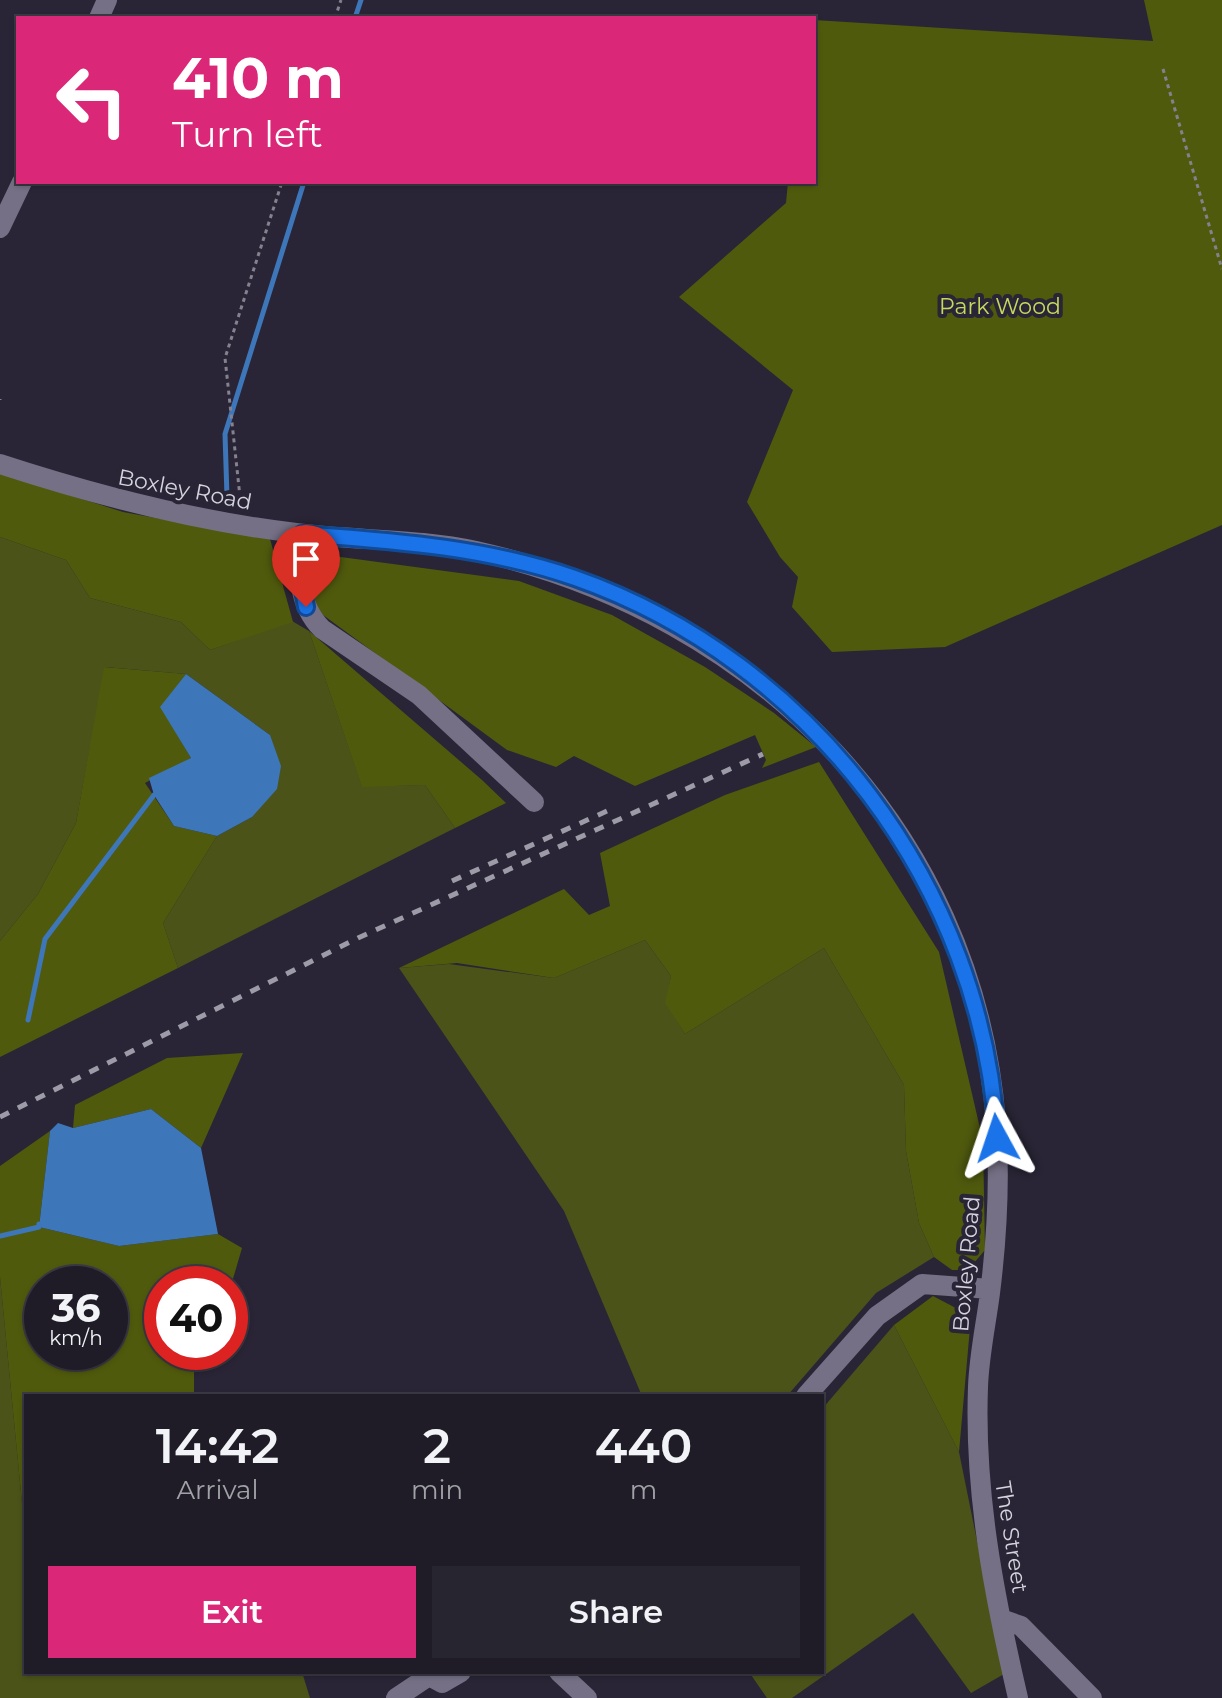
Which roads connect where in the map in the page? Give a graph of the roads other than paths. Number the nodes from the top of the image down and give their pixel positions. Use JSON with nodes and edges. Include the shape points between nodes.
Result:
{"nodes":[{"id":1,"x":21,"y":184,"type":"edge"},
{"id":2,"x":0,"y":228,"type":"edge"},
{"id":3,"x":0,"y":464,"type":"edge"},
{"id":4,"x":302,"y":534,"type":"junction"},
{"id":5,"x":534,"y":802,"type":"dead end"},
{"id":6,"x":990,"y":1289,"type":"junction"},
{"id":7,"x":978,"y":1381,"type":"joint"},
{"id":8,"x":808,"y":1394,"type":"edge"},
{"id":9,"x":1001,"y":1619,"type":"junction"},
{"id":10,"x":458,"y":1674,"type":"edge"},
{"id":11,"x":561,"y":1674,"type":"edge"},
{"id":12,"x":396,"y":1698,"type":"edge"},
{"id":13,"x":587,"y":1698,"type":"edge"},
{"id":14,"x":1018,"y":1698,"type":"edge"},
{"id":15,"x":1092,"y":1698,"type":"edge"}],
"edges":[{"from":1,"to":2,"type":"street"},
{"from":3,"to":4,"type":"street","name":"Boxley Road","via":[[102,497]]},
{"from":4,"to":5,"type":"street","via":[[299,573],[311,618],[419,695]]},
{"from":4,"to":6,"type":"street","name":"Boxley Road","via":[[471,550],[609,592],[704,642],[751,675],[845,763],[913,860],[971,990],[996,1120]]},
{"from":6,"to":7,"type":"street","name":"Boxley Road"},
{"from":6,"to":8,"type":"street","via":[[922,1284],[877,1316]]},
{"from":7,"to":9,"type":"street","name":"The Street","via":[[980,1491]]},
{"from":9,"to":14,"type":"street","name":"The Street"},
{"from":9,"to":15,"type":"street","via":[[1021,1626]]},
{"from":10,"to":12,"type":"street","via":[[442,1683],[429,1676]]},
{"from":11,"to":13,"type":"street"}]}
